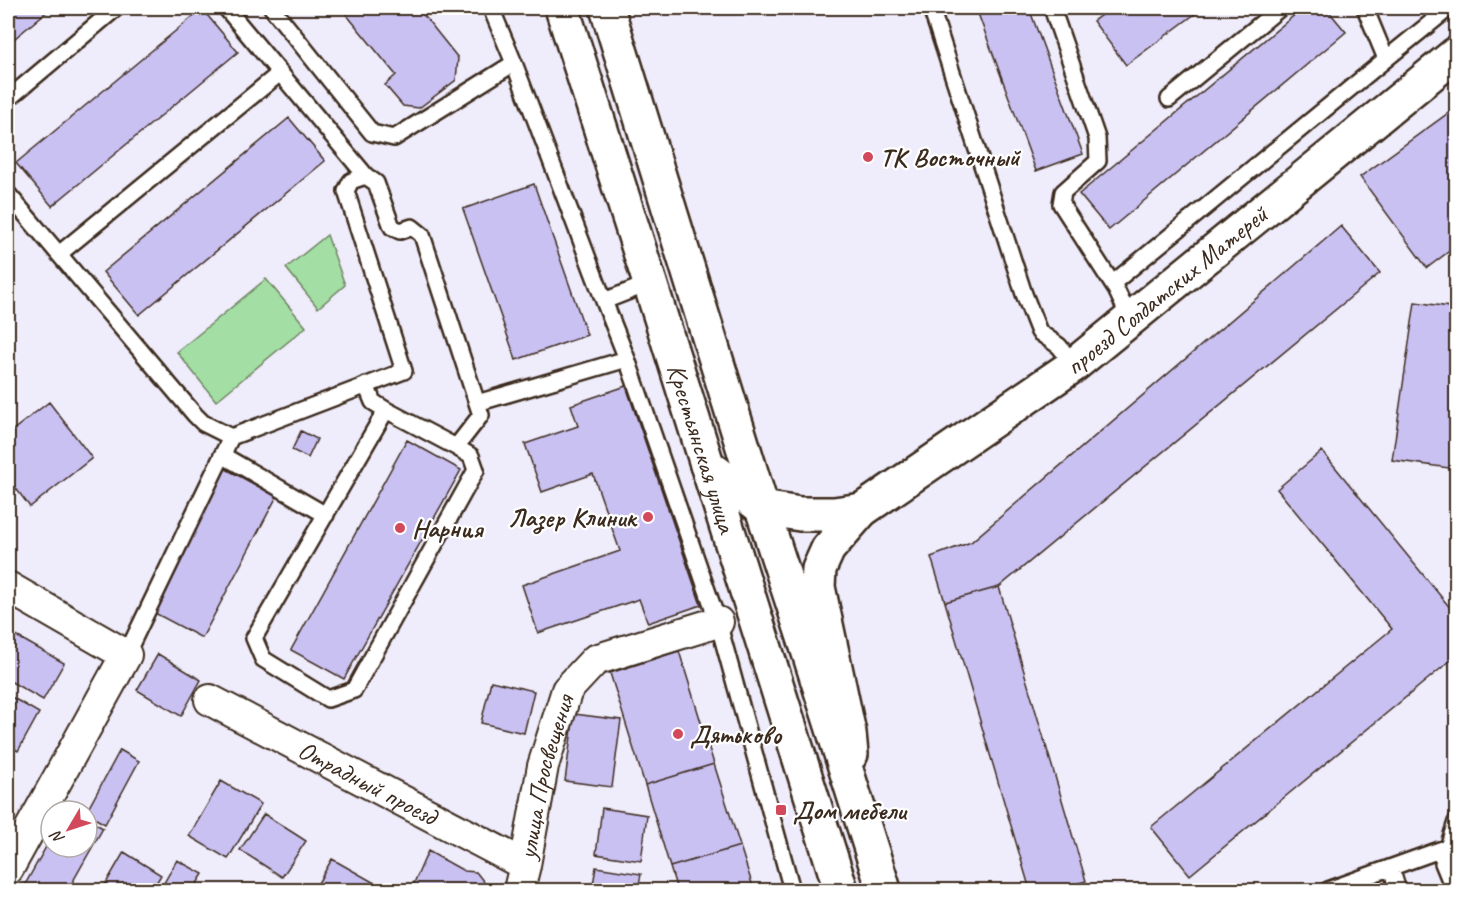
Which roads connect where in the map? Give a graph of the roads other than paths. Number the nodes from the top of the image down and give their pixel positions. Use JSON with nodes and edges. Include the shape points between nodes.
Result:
{"nodes":[{"id":1,"x":116,"y":8,"type":"edge"},
{"id":2,"x":226,"y":8,"type":"edge"},
{"id":3,"x":272,"y":8,"type":"edge"},
{"id":4,"x":491,"y":8,"type":"edge"},
{"id":5,"x":562,"y":8,"type":"edge"},
{"id":6,"x":607,"y":8,"type":"edge"},
{"id":7,"x":931,"y":8,"type":"edge"},
{"id":8,"x":1052,"y":8,"type":"edge"},
{"id":9,"x":1280,"y":8,"type":"edge"},
{"id":10,"x":1365,"y":8,"type":"edge"},
{"id":11,"x":1449,"y":8,"type":"edge"},
{"id":12,"x":1456,"y":54,"type":"edge"},
{"id":13,"x":1386,"y":59,"type":"junction"},
{"id":14,"x":514,"y":63,"type":"junction"},
{"id":15,"x":280,"y":73,"type":"junction"},
{"id":16,"x":8,"y":99,"type":"edge"},
{"id":17,"x":1169,"y":99,"type":"dead end"},
{"id":18,"x":366,"y":176,"type":"junction"},
{"id":19,"x":8,"y":194,"type":"edge"},
{"id":20,"x":59,"y":254,"type":"junction"},
{"id":21,"x":650,"y":283,"type":"junction"},
{"id":22,"x":1115,"y":288,"type":"junction"},
{"id":23,"x":604,"y":301,"type":"junction"},
{"id":24,"x":1130,"y":319,"type":"junction"},
{"id":25,"x":627,"y":359,"type":"junction"},
{"id":26,"x":1074,"y":365,"type":"junction"},
{"id":27,"x":366,"y":385,"type":"junction"},
{"id":28,"x":477,"y":403,"type":"junction"},
{"id":29,"x":386,"y":410,"type":"junction"},
{"id":30,"x":231,"y":437,"type":"junction"},
{"id":31,"x":456,"y":447,"type":"junction"},
{"id":32,"x":222,"y":456,"type":"junction"},
{"id":33,"x":707,"y":465,"type":"junction"},
{"id":34,"x":762,"y":508,"type":"junction"},
{"id":35,"x":862,"y":510,"type":"junction"},
{"id":36,"x":326,"y":515,"type":"junction"},
{"id":37,"x":8,"y":587,"type":"edge"},
{"id":38,"x":718,"y":622,"type":"junction"},
{"id":39,"x":126,"y":655,"type":"junction"},
{"id":40,"x":210,"y":700,"type":"dead end"},
{"id":41,"x":854,"y":795,"type":"junction"},
{"id":42,"x":1456,"y":822,"type":"edge"},
{"id":43,"x":1448,"y":847,"type":"junction"},
{"id":44,"x":1390,"y":868,"type":"junction"},
{"id":45,"x":8,"y":869,"type":"edge"},
{"id":46,"x":522,"y":878,"type":"edge"},
{"id":47,"x":792,"y":891,"type":"edge"},
{"id":48,"x":841,"y":891,"type":"edge"},
{"id":49,"x":884,"y":891,"type":"edge"},
{"id":50,"x":1328,"y":891,"type":"edge"},
{"id":51,"x":1398,"y":891,"type":"edge"},
{"id":52,"x":1454,"y":891,"type":"edge"}],
"edges":[{"from":1,"to":16,"type":"lane"},
{"from":2,"to":15,"type":"lane"},
{"from":3,"to":14,"type":"lane","via":[[372,133],[394,138]]},
{"from":4,"to":14,"type":"lane"},
{"from":5,"to":21,"type":"main road","name":"Крестьянская улица"},
{"from":6,"to":34,"type":"main road","name":"Крестьянская улица"},
{"from":7,"to":26,"type":"lane","via":[[1039,332],[1059,346]]},
{"from":8,"to":22,"type":"lane","via":[[1097,138],[1098,161],[1063,192],[1061,204]]},
{"from":9,"to":17,"type":"lane"},
{"from":10,"to":13,"type":"lane"},
{"from":11,"to":13,"type":"lane"},
{"from":12,"to":24,"type":"main road","name":"проезд Солдатских Матерей"},
{"from":13,"to":22,"type":"lane","via":[[1113,283]]},
{"from":14,"to":23,"type":"lane"},
{"from":15,"to":18,"type":"lane"},
{"from":15,"to":20,"type":"lane"},
{"from":18,"to":27,"type":"lane","via":[[351,181],[346,191],[404,371]]},
{"from":18,"to":28,"type":"lane","via":[[376,183],[392,228],[399,231],[412,227],[422,235]]},
{"from":19,"to":20,"type":"lane"},
{"from":20,"to":30,"type":"lane","via":[[195,415]]},
{"from":21,"to":23,"type":"lane"},
{"from":21,"to":33,"type":"main road","name":"Крестьянская улица"},
{"from":22,"to":24,"type":"lane"},
{"from":23,"to":25,"type":"lane"},
{"from":24,"to":26,"type":"main road","name":"проезд Солдатских Матерей"},
{"from":25,"to":28,"type":"lane"},
{"from":25,"to":38,"type":"lane"},
{"from":26,"to":35,"type":"main road","name":"проезд Солдатских Матерей"},
{"from":27,"to":29,"type":"lane","via":[[374,402]]},
{"from":27,"to":30,"type":"lane"},
{"from":28,"to":31,"type":"lane","via":[[481,415]]},
{"from":29,"to":31,"type":"lane"},
{"from":29,"to":36,"type":"lane"},
{"from":30,"to":32,"type":"lane"},
{"from":31,"to":36,"type":"lane","via":[[471,456],[476,470],[354,690],[328,699],[263,659],[254,638]]},
{"from":32,"to":36,"type":"lane"},
{"from":32,"to":39,"type":"lane"},
{"from":33,"to":34,"type":"main road"},
{"from":33,"to":48,"type":"main road","name":"Крестьянская улица"},
{"from":34,"to":35,"type":"main road","name":"проезд Солдатских Матерей","via":[[800,514]]},
{"from":34,"to":41,"type":"main road","name":"Крестьянская улица"},
{"from":35,"to":41,"type":"main road","name":"проезд Солдатских Матерей","via":[[828,549],[819,569],[818,587],[849,733]]},
{"from":37,"to":39,"type":"street"},
{"from":38,"to":46,"type":"street","name":"улица Просвещения","via":[[595,660],[567,690],[543,766]]},
{"from":38,"to":47,"type":"lane"},
{"from":39,"to":45,"type":"street"},
{"from":40,"to":46,"type":"street","name":"Отрадный проезд"},
{"from":41,"to":49,"type":"main road","name":"Крестьянская улица"},
{"from":42,"to":43,"type":"lane"},
{"from":43,"to":44,"type":"lane"},
{"from":43,"to":52,"type":"lane","via":[[1443,862]]},
{"from":44,"to":50,"type":"lane"},
{"from":44,"to":51,"type":"lane"}]}
